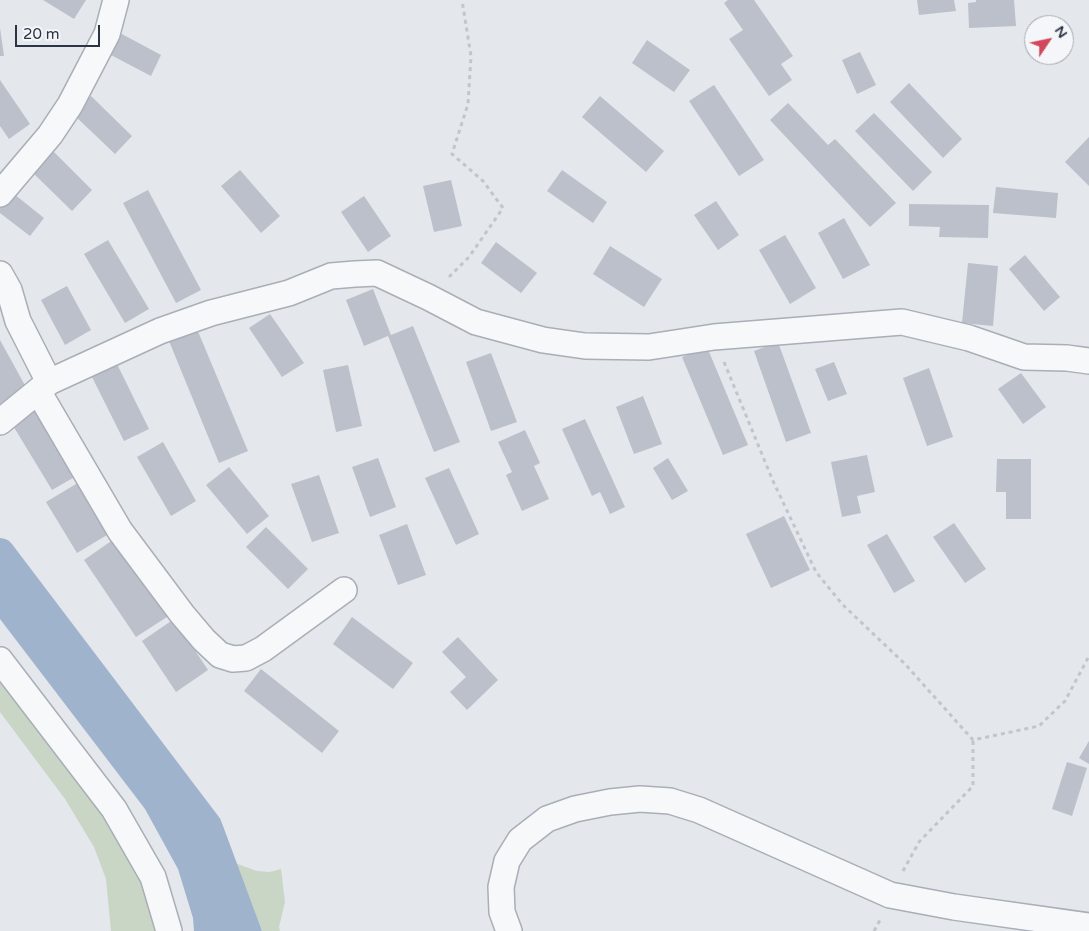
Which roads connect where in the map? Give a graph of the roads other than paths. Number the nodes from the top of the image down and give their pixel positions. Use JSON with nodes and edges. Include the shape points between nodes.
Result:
{"nodes":[{"id":1,"x":116,"y":0,"type":"edge"},
{"id":2,"x":0,"y":194,"type":"edge"},
{"id":3,"x":0,"y":274,"type":"edge"},
{"id":4,"x":1089,"y":362,"type":"edge"},
{"id":5,"x":44,"y":387,"type":"junction"},
{"id":6,"x":0,"y":422,"type":"edge"},
{"id":7,"x":344,"y":590,"type":"dead end"},
{"id":8,"x":0,"y":660,"type":"edge"},
{"id":9,"x":1089,"y":926,"type":"edge"},
{"id":10,"x":169,"y":931,"type":"edge"},
{"id":11,"x":509,"y":931,"type":"edge"}],
"edges":[{"from":1,"to":2,"type":"street","via":[[107,34],[70,105]]},
{"from":3,"to":5,"type":"street"},
{"from":4,"to":5,"type":"street","via":[[1024,357],[969,338],[902,322],[714,337],[648,347],[585,346],[544,340],[476,322],[377,273],[331,276],[289,293],[211,313],[160,331]]},
{"from":5,"to":6,"type":"street"},
{"from":5,"to":7,"type":"street","via":[[120,531],[182,614],[220,655],[246,658],[264,649]]},
{"from":8,"to":10,"type":"street","via":[[114,809],[153,877]]},
{"from":9,"to":11,"type":"street","via":[[890,895],[699,810],[670,801],[640,799],[575,808],[547,819],[520,840],[507,861],[501,887],[502,912]]}]}
